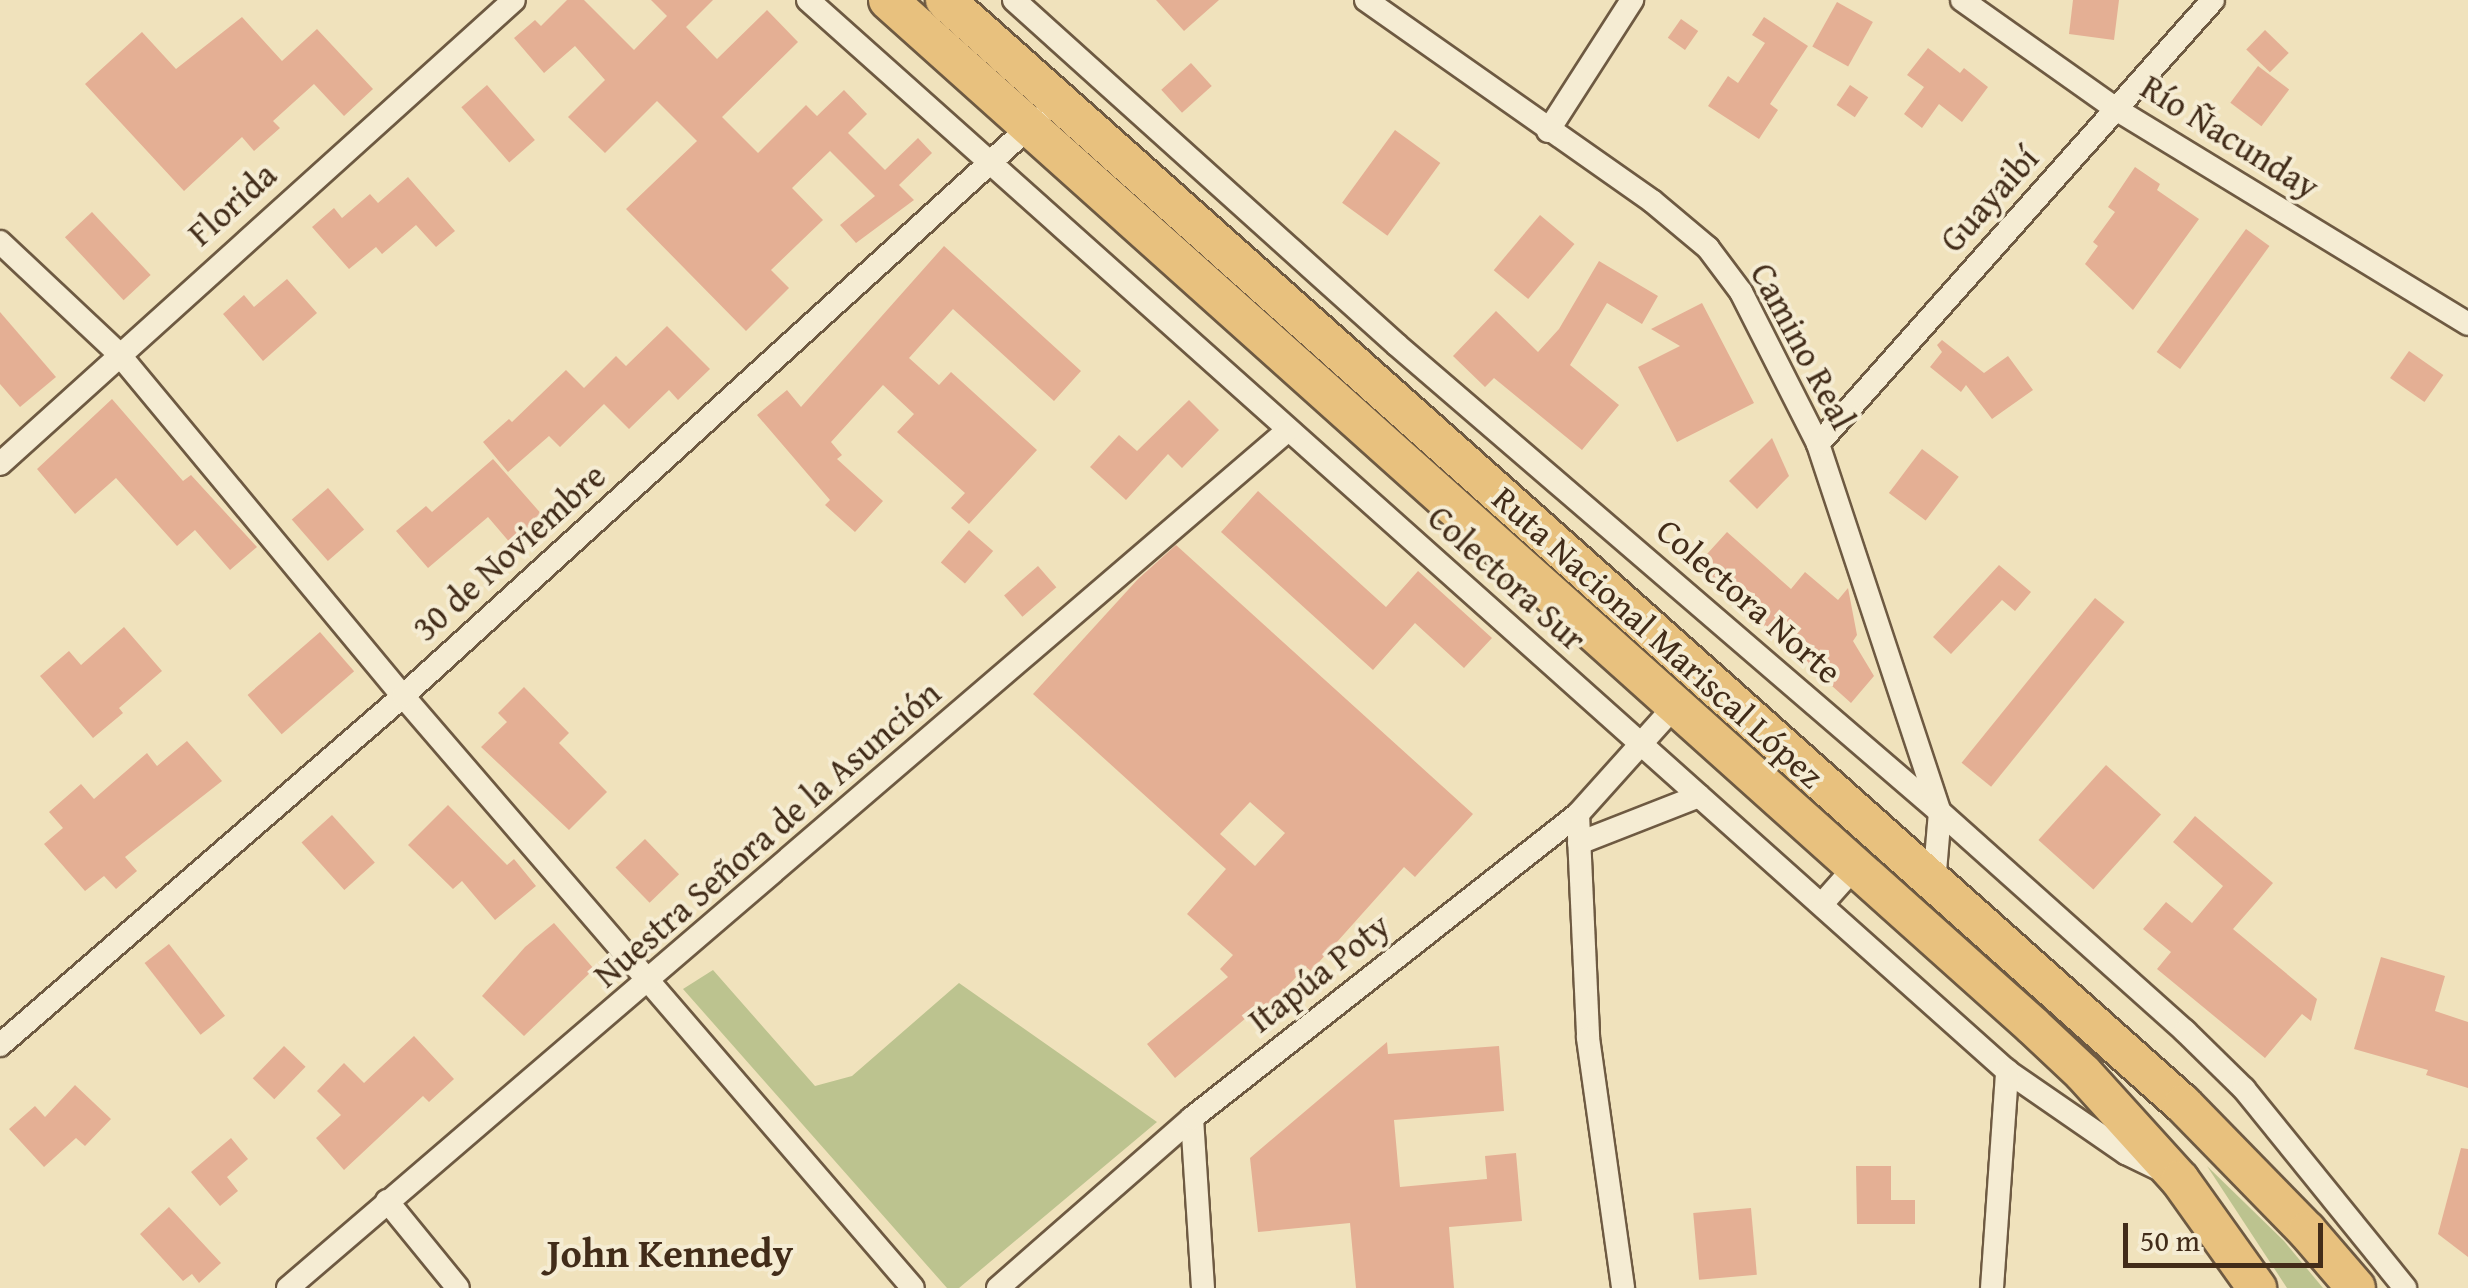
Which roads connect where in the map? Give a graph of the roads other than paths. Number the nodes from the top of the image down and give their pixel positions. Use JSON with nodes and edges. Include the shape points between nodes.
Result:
{"nodes":[{"id":1,"x":514,"y":0,"type":"edge"},
{"id":2,"x":808,"y":0,"type":"edge"},
{"id":3,"x":888,"y":0,"type":"edge"},
{"id":4,"x":946,"y":0,"type":"edge"},
{"id":5,"x":1014,"y":0,"type":"edge"},
{"id":6,"x":1366,"y":0,"type":"edge"},
{"id":7,"x":1632,"y":0,"type":"edge"},
{"id":8,"x":1962,"y":0,"type":"edge"},
{"id":9,"x":2213,"y":0,"type":"edge"},
{"id":10,"x":2116,"y":109,"type":"junction"},
{"id":11,"x":1043,"y":115,"type":"junction"},
{"id":12,"x":1548,"y":131,"type":"junction"},
{"id":13,"x":990,"y":162,"type":"junction"},
{"id":14,"x":0,"y":242,"type":"edge"},
{"id":15,"x":2468,"y":324,"type":"edge"},
{"id":16,"x":118,"y":353,"type":"junction"},
{"id":17,"x":1288,"y":430,"type":"junction"},
{"id":18,"x":1818,"y":444,"type":"junction"},
{"id":19,"x":0,"y":464,"type":"edge"},
{"id":20,"x":403,"y":696,"type":"junction"},
{"id":21,"x":1676,"y":706,"type":"junction"},
{"id":22,"x":1642,"y":746,"type":"junction"},
{"id":23,"x":1699,"y":796,"type":"junction"},
{"id":24,"x":1940,"y":812,"type":"junction"},
{"id":25,"x":1578,"y":814,"type":"junction"},
{"id":26,"x":1580,"y":843,"type":"junction"},
{"id":27,"x":1856,"y":866,"type":"junction"},
{"id":28,"x":1934,"y":883,"type":"junction"},
{"id":29,"x":1822,"y":904,"type":"junction"},
{"id":30,"x":650,"y":981,"type":"junction"},
{"id":31,"x":0,"y":1044,"type":"edge"},
{"id":32,"x":2007,"y":1071,"type":"junction"},
{"id":33,"x":1192,"y":1118,"type":"junction"},
{"id":34,"x":2180,"y":1180,"type":"junction"},
{"id":35,"x":387,"y":1201,"type":"junction"},
{"id":36,"x":288,"y":1288,"type":"edge"},
{"id":37,"x":458,"y":1288,"type":"edge"},
{"id":38,"x":913,"y":1288,"type":"edge"},
{"id":39,"x":998,"y":1288,"type":"edge"},
{"id":40,"x":1203,"y":1288,"type":"edge"},
{"id":41,"x":1623,"y":1288,"type":"edge"},
{"id":42,"x":1992,"y":1288,"type":"edge"},
{"id":43,"x":2257,"y":1288,"type":"edge"},
{"id":44,"x":2356,"y":1288,"type":"edge"},
{"id":45,"x":2405,"y":1288,"type":"edge"}],
"edges":[{"from":1,"to":16,"type":"street","name":"Florida"},
{"from":2,"to":13,"type":"street","name":"Colectora Sur"},
{"from":3,"to":11,"type":"highway","name":"Ruta Nacional Mariscal López"},
{"from":4,"to":11,"type":"highway","name":"Ruta Nacional Mariscal López"},
{"from":5,"to":24,"type":"street","name":"Colectora Norte","via":[[1397,345]]},
{"from":6,"to":12,"type":"street","name":"Camino Real"},
{"from":7,"to":12,"type":"street"},
{"from":8,"to":10,"type":"street","name":"Río Ñacunday"},
{"from":9,"to":10,"type":"street","name":"Guayaibí"},
{"from":10,"to":15,"type":"street","name":"Río Ñacunday"},
{"from":10,"to":18,"type":"street","name":"Guayaibí"},
{"from":11,"to":13,"type":"street","name":"30 de Noviembre"},
{"from":11,"to":21,"type":"highway","name":"Ruta Nacional Mariscal López"},
{"from":11,"to":28,"type":"highway","name":"Ruta Nacional Mariscal López"},
{"from":12,"to":18,"type":"street","name":"Camino Real","via":[[1708,248],[1741,292]]},
{"from":13,"to":17,"type":"street","name":"Colectora Sur"},
{"from":13,"to":20,"type":"street","name":"30 de Noviembre"},
{"from":14,"to":16,"type":"street"},
{"from":16,"to":19,"type":"street","name":"Florida"},
{"from":16,"to":20,"type":"street"},
{"from":17,"to":22,"type":"street","name":"Colectora Sur"},
{"from":17,"to":30,"type":"street","name":"Nuestra Señora de la Asunción"},
{"from":18,"to":24,"type":"street","name":"Camino Real"},
{"from":20,"to":30,"type":"street"},
{"from":20,"to":31,"type":"street","name":"30 de Noviembre"},
{"from":21,"to":22,"type":"street","name":"Itapúa Poty"},
{"from":21,"to":27,"type":"highway","name":"Ruta Nacional Mariscal López"},
{"from":22,"to":23,"type":"street","name":"Colectora Sur"},
{"from":22,"to":25,"type":"street","name":"Itapúa Poty"},
{"from":23,"to":26,"type":"street"},
{"from":23,"to":29,"type":"street","name":"Colectora Sur"},
{"from":24,"to":28,"type":"street","name":"Camino Real"},
{"from":24,"to":45,"type":"street","name":"Colectora Norte","via":[[2244,1089]]},
{"from":25,"to":26,"type":"street"},
{"from":25,"to":33,"type":"street","name":"Itapúa Poty"},
{"from":26,"to":41,"type":"street","via":[[1588,1038]]},
{"from":27,"to":29,"type":"street"},
{"from":27,"to":34,"type":"highway","name":"Ruta Nacional Mariscal López","via":[[2083,1073]]},
{"from":28,"to":44,"type":"highway","name":"Ruta Nacional Mariscal López","via":[[2183,1104]]},
{"from":29,"to":32,"type":"street","name":"Colectora Sur"},
{"from":30,"to":35,"type":"street","name":"Nuestra Señora de la Asunción"},
{"from":30,"to":38,"type":"street"},
{"from":32,"to":34,"type":"street","name":"Colectora Sur","via":[[2126,1153]]},
{"from":32,"to":42,"type":"street"},
{"from":33,"to":39,"type":"street","name":"Itapúa Poty"},
{"from":33,"to":40,"type":"street"},
{"from":34,"to":43,"type":"highway","name":"Ruta Nacional Mariscal López"},
{"from":35,"to":36,"type":"street","name":"Nuestra Señora de la Asunción"},
{"from":35,"to":37,"type":"street"}]}
